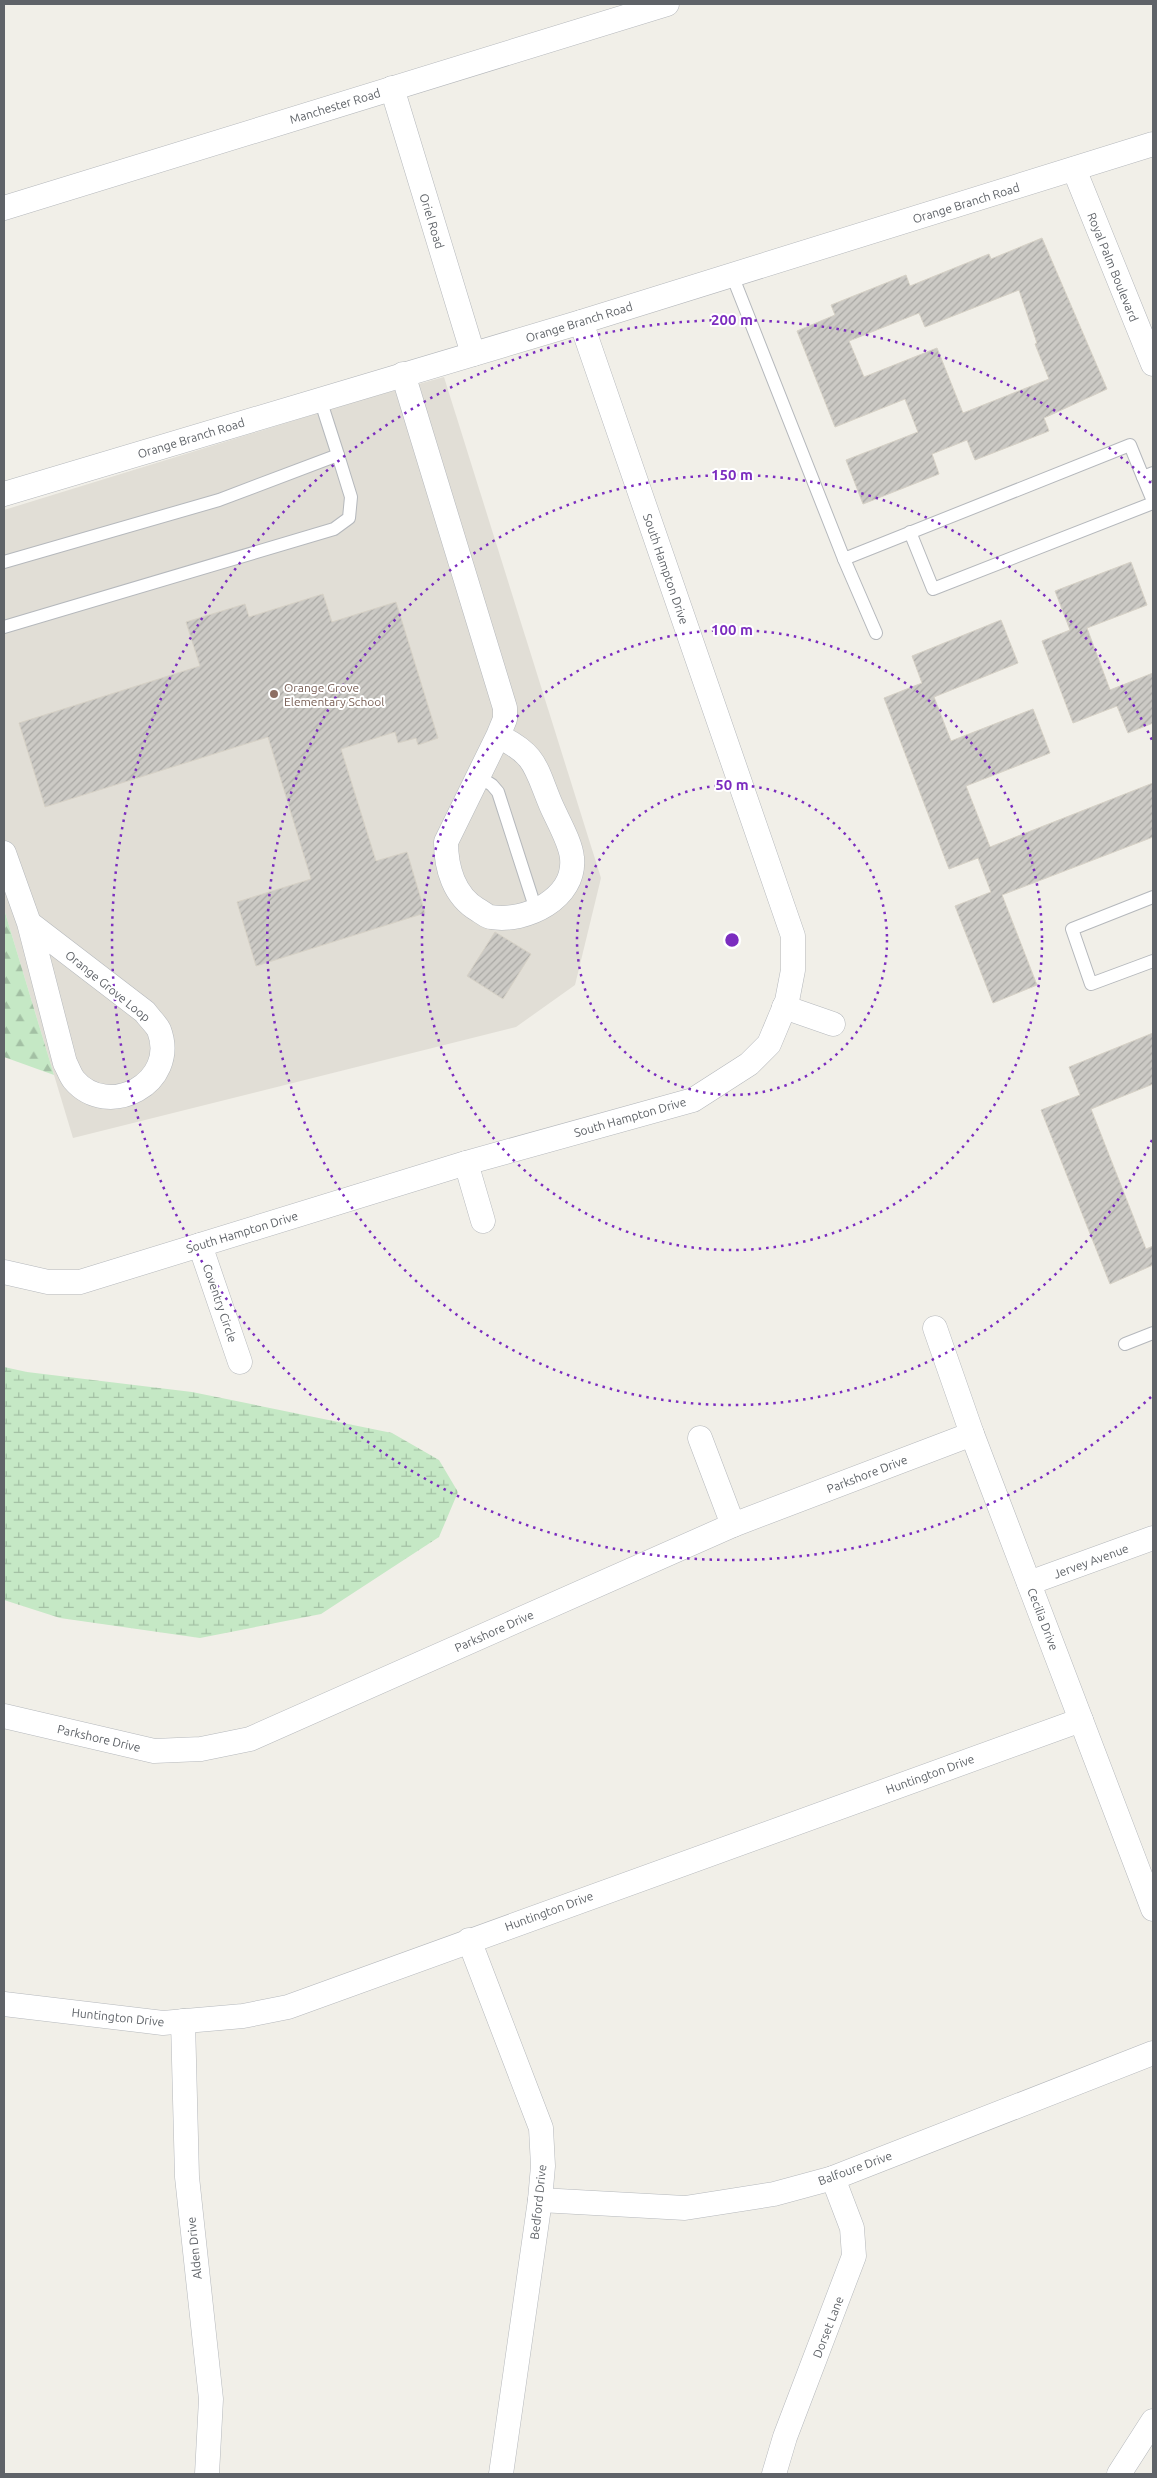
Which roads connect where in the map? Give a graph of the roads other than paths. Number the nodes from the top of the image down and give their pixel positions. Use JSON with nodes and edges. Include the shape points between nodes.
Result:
{"nodes":[{"id":1,"x":656,"y":5,"type":"edge"},
{"id":2,"x":392,"y":88,"type":"junction"},
{"id":3,"x":1153,"y":144,"type":"edge"},
{"id":4,"x":1074,"y":169,"type":"junction"},
{"id":5,"x":4,"y":208,"type":"edge"},
{"id":6,"x":732,"y":275,"type":"junction"},
{"id":7,"x":581,"y":322,"type":"junction"},
{"id":8,"x":473,"y":354,"type":"junction"},
{"id":9,"x":1153,"y":364,"type":"edge"},
{"id":10,"x":403,"y":374,"type":"junction"},
{"id":11,"x":320,"y":399,"type":"junction"},
{"id":12,"x":338,"y":455,"type":"junction"},
{"id":13,"x":1148,"y":475,"type":"edge"},
{"id":14,"x":4,"y":494,"type":"edge"},
{"id":15,"x":1153,"y":502,"type":"edge"},
{"id":16,"x":910,"y":532,"type":"junction"},
{"id":17,"x":844,"y":559,"type":"junction"},
{"id":18,"x":4,"y":562,"type":"edge"},
{"id":19,"x":4,"y":627,"type":"edge"},
{"id":20,"x":876,"y":633,"type":"dead end"},
{"id":21,"x":498,"y":736,"type":"junction"},
{"id":22,"x":478,"y":776,"type":"junction"},
{"id":23,"x":4,"y":853,"type":"edge"},
{"id":24,"x":1153,"y":897,"type":"edge"},
{"id":25,"x":536,"y":910,"type":"junction"},
{"id":26,"x":29,"y":923,"type":"junction"},
{"id":27,"x":1153,"y":961,"type":"edge"},
{"id":28,"x":784,"y":1007,"type":"junction"},
{"id":29,"x":832,"y":1024,"type":"dead end"},
{"id":30,"x":466,"y":1163,"type":"junction"},
{"id":31,"x":483,"y":1220,"type":"dead end"},
{"id":32,"x":200,"y":1245,"type":"junction"},
{"id":33,"x":4,"y":1272,"type":"edge"},
{"id":34,"x":934,"y":1328,"type":"dead end"},
{"id":35,"x":1153,"y":1333,"type":"edge"},
{"id":36,"x":1125,"y":1344,"type":"dead end"},
{"id":37,"x":240,"y":1362,"type":"dead end"},
{"id":38,"x":972,"y":1434,"type":"junction"},
{"id":39,"x":700,"y":1438,"type":"dead end"},
{"id":40,"x":734,"y":1525,"type":"junction"},
{"id":41,"x":1153,"y":1538,"type":"edge"},
{"id":42,"x":1030,"y":1584,"type":"junction"},
{"id":43,"x":4,"y":1716,"type":"edge"},
{"id":44,"x":1081,"y":1720,"type":"junction"},
{"id":45,"x":1153,"y":1909,"type":"edge"},
{"id":46,"x":469,"y":1940,"type":"junction"},
{"id":47,"x":4,"y":2004,"type":"edge"},
{"id":48,"x":183,"y":2021,"type":"junction"},
{"id":49,"x":1153,"y":2053,"type":"edge"},
{"id":50,"x":832,"y":2178,"type":"junction"},
{"id":51,"x":540,"y":2200,"type":"junction"},
{"id":52,"x":1153,"y":2421,"type":"edge"},
{"id":53,"x":207,"y":2474,"type":"edge"},
{"id":54,"x":501,"y":2474,"type":"edge"},
{"id":55,"x":774,"y":2474,"type":"edge"},
{"id":56,"x":1119,"y":2474,"type":"edge"}],
"edges":[{"from":1,"to":2,"type":"street","name":"Manchester Road"},
{"from":2,"to":5,"type":"street","name":"Manchester Road"},
{"from":2,"to":8,"type":"street","name":"Oriel Road"},
{"from":3,"to":4,"type":"street","name":"Orange Branch Road"},
{"from":4,"to":6,"type":"street","name":"Orange Branch Road"},
{"from":4,"to":9,"type":"street","name":"Royal Palm Boulevard"},
{"from":6,"to":7,"type":"street","name":"Orange Branch Road"},
{"from":6,"to":17,"type":"lane"},
{"from":7,"to":8,"type":"street","name":"Orange Branch Road"},
{"from":7,"to":28,"type":"street","name":"South Hampton Drive","via":[[793,936],[793,970]]},
{"from":8,"to":10,"type":"street","name":"Orange Branch Road"},
{"from":10,"to":11,"type":"street","name":"Orange Branch Road"},
{"from":10,"to":21,"type":"street","via":[[505,708],[505,719]]},
{"from":11,"to":12,"type":"lane"},
{"from":11,"to":14,"type":"street","name":"Orange Branch Road"},
{"from":12,"to":18,"type":"lane","via":[[219,500]]},
{"from":12,"to":19,"type":"lane","via":[[352,497],[349,518],[334,529]]},
{"from":13,"to":15,"type":"lane"},
{"from":13,"to":16,"type":"lane","via":[[1130,444]]},
{"from":15,"to":16,"type":"lane","via":[[933,589]]},
{"from":16,"to":17,"type":"lane"},
{"from":17,"to":20,"type":"lane"},
{"from":21,"to":22,"type":"street"},
{"from":21,"to":25,"type":"street","via":[[519,746],[532,759],[572,857],[570,874],[562,890]]},
{"from":22,"to":25,"type":"lane","via":[[498,792]]},
{"from":22,"to":25,"type":"street","via":[[446,842],[446,857],[455,886],[470,905],[490,917],[524,916]]},
{"from":23,"to":26,"type":"street","name":"Orange Grove Loop"},
{"from":24,"to":27,"type":"lane","via":[[1072,930],[1091,984]]},
{"from":26,"to":26,"type":"street","name":"Orange Grove Loop","via":[[65,1063],[74,1079],[100,1096],[118,1096],[151,1081],[160,1065],[159,1029],[144,1012]]},
{"from":28,"to":29,"type":"street"},
{"from":28,"to":30,"type":"street","name":"South Hampton Drive","via":[[769,1044],[749,1064],[693,1100]]},
{"from":30,"to":31,"type":"street"},
{"from":30,"to":32,"type":"street","name":"South Hampton Drive"},
{"from":32,"to":33,"type":"street","name":"South Hampton Drive","via":[[80,1282],[48,1282]]},
{"from":32,"to":37,"type":"street","name":"Coventry Circle"},
{"from":34,"to":38,"type":"street","name":"Cecilia Drive"},
{"from":35,"to":36,"type":"lane"},
{"from":38,"to":40,"type":"street","name":"Parkshore Drive"},
{"from":38,"to":42,"type":"street","name":"Cecilia Drive"},
{"from":39,"to":40,"type":"street"},
{"from":40,"to":43,"type":"street","name":"Parkshore Drive","via":[[250,1739],[201,1749],[154,1751]]},
{"from":41,"to":42,"type":"street","name":"Jervey Avenue"},
{"from":42,"to":44,"type":"street","name":"Cecilia Drive"},
{"from":44,"to":45,"type":"street","name":"Cecilia Drive"},
{"from":44,"to":46,"type":"street","name":"Huntington Drive"},
{"from":46,"to":48,"type":"street","name":"Huntington Drive","via":[[288,2007],[243,2016]]},
{"from":46,"to":51,"type":"street","name":"Bedford Drive","via":[[541,2128],[543,2166]]},
{"from":47,"to":48,"type":"street","name":"Huntington Drive","via":[[163,2023]]},
{"from":48,"to":53,"type":"street","name":"Alden Drive","via":[[187,2177],[210,2399]]},
{"from":49,"to":50,"type":"street","name":"Balfoure Drive"},
{"from":50,"to":51,"type":"street","name":"Balfoure Drive","via":[[774,2194],[685,2208]]},
{"from":50,"to":55,"type":"street","name":"Dorset Lane","via":[[852,2228],[854,2256],[785,2436]]},
{"from":51,"to":54,"type":"street","name":"Bedford Drive"},
{"from":52,"to":56,"type":"street"}]}
